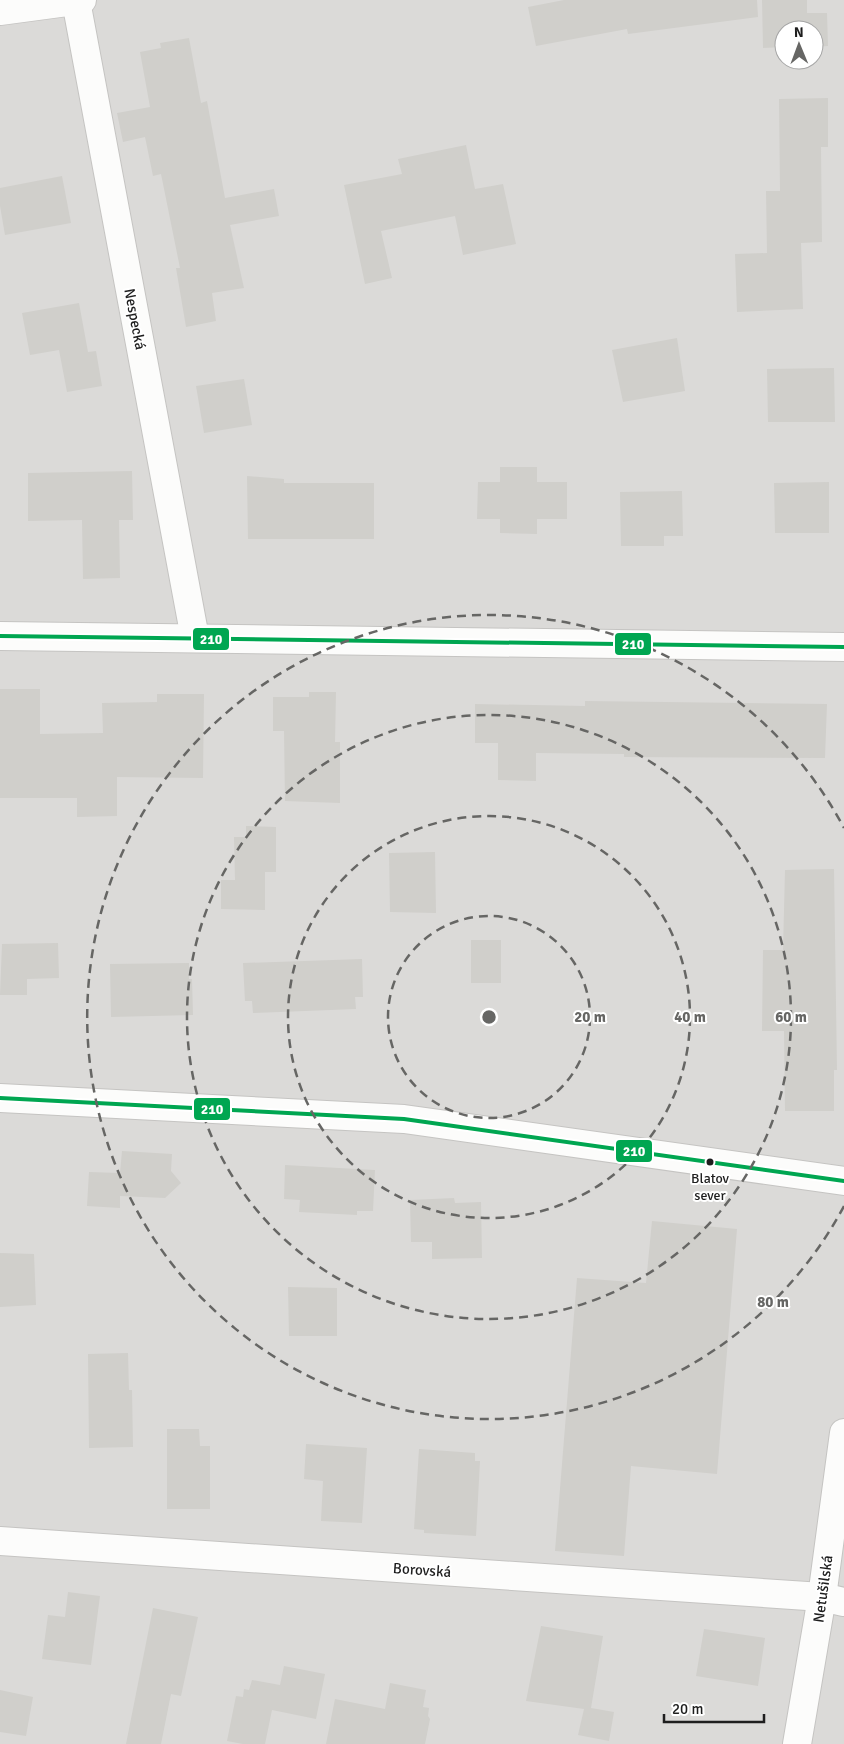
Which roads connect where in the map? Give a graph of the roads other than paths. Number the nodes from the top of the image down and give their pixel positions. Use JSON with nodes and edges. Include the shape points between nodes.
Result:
{"nodes":[{"id":1,"x":79,"y":0,"type":"edge"},
{"id":2,"x":0,"y":11,"type":"edge"},
{"id":3,"x":0,"y":636,"type":"edge"},
{"id":4,"x":195,"y":638,"type":"junction"},
{"id":5,"x":844,"y":647,"type":"edge"},
{"id":6,"x":0,"y":1098,"type":"edge"},
{"id":7,"x":844,"y":1181,"type":"edge"},
{"id":8,"x":844,"y":1433,"type":"edge"},
{"id":9,"x":0,"y":1541,"type":"edge"},
{"id":10,"x":833,"y":1600,"type":"edge"},
{"id":11,"x":797,"y":1744,"type":"edge"}],
"edges":[{"from":1,"to":2,"type":"street"},
{"from":1,"to":4,"type":"street","name":"Nespecká"},
{"from":3,"to":4,"type":"street"},
{"from":4,"to":5,"type":"street"},
{"from":6,"to":7,"type":"street","via":[[404,1119]]},
{"from":8,"to":10,"type":"street","name":"Netušilská"},
{"from":9,"to":10,"type":"street","name":"Borovská"},
{"from":10,"to":11,"type":"street","name":"Netušilská"}]}
